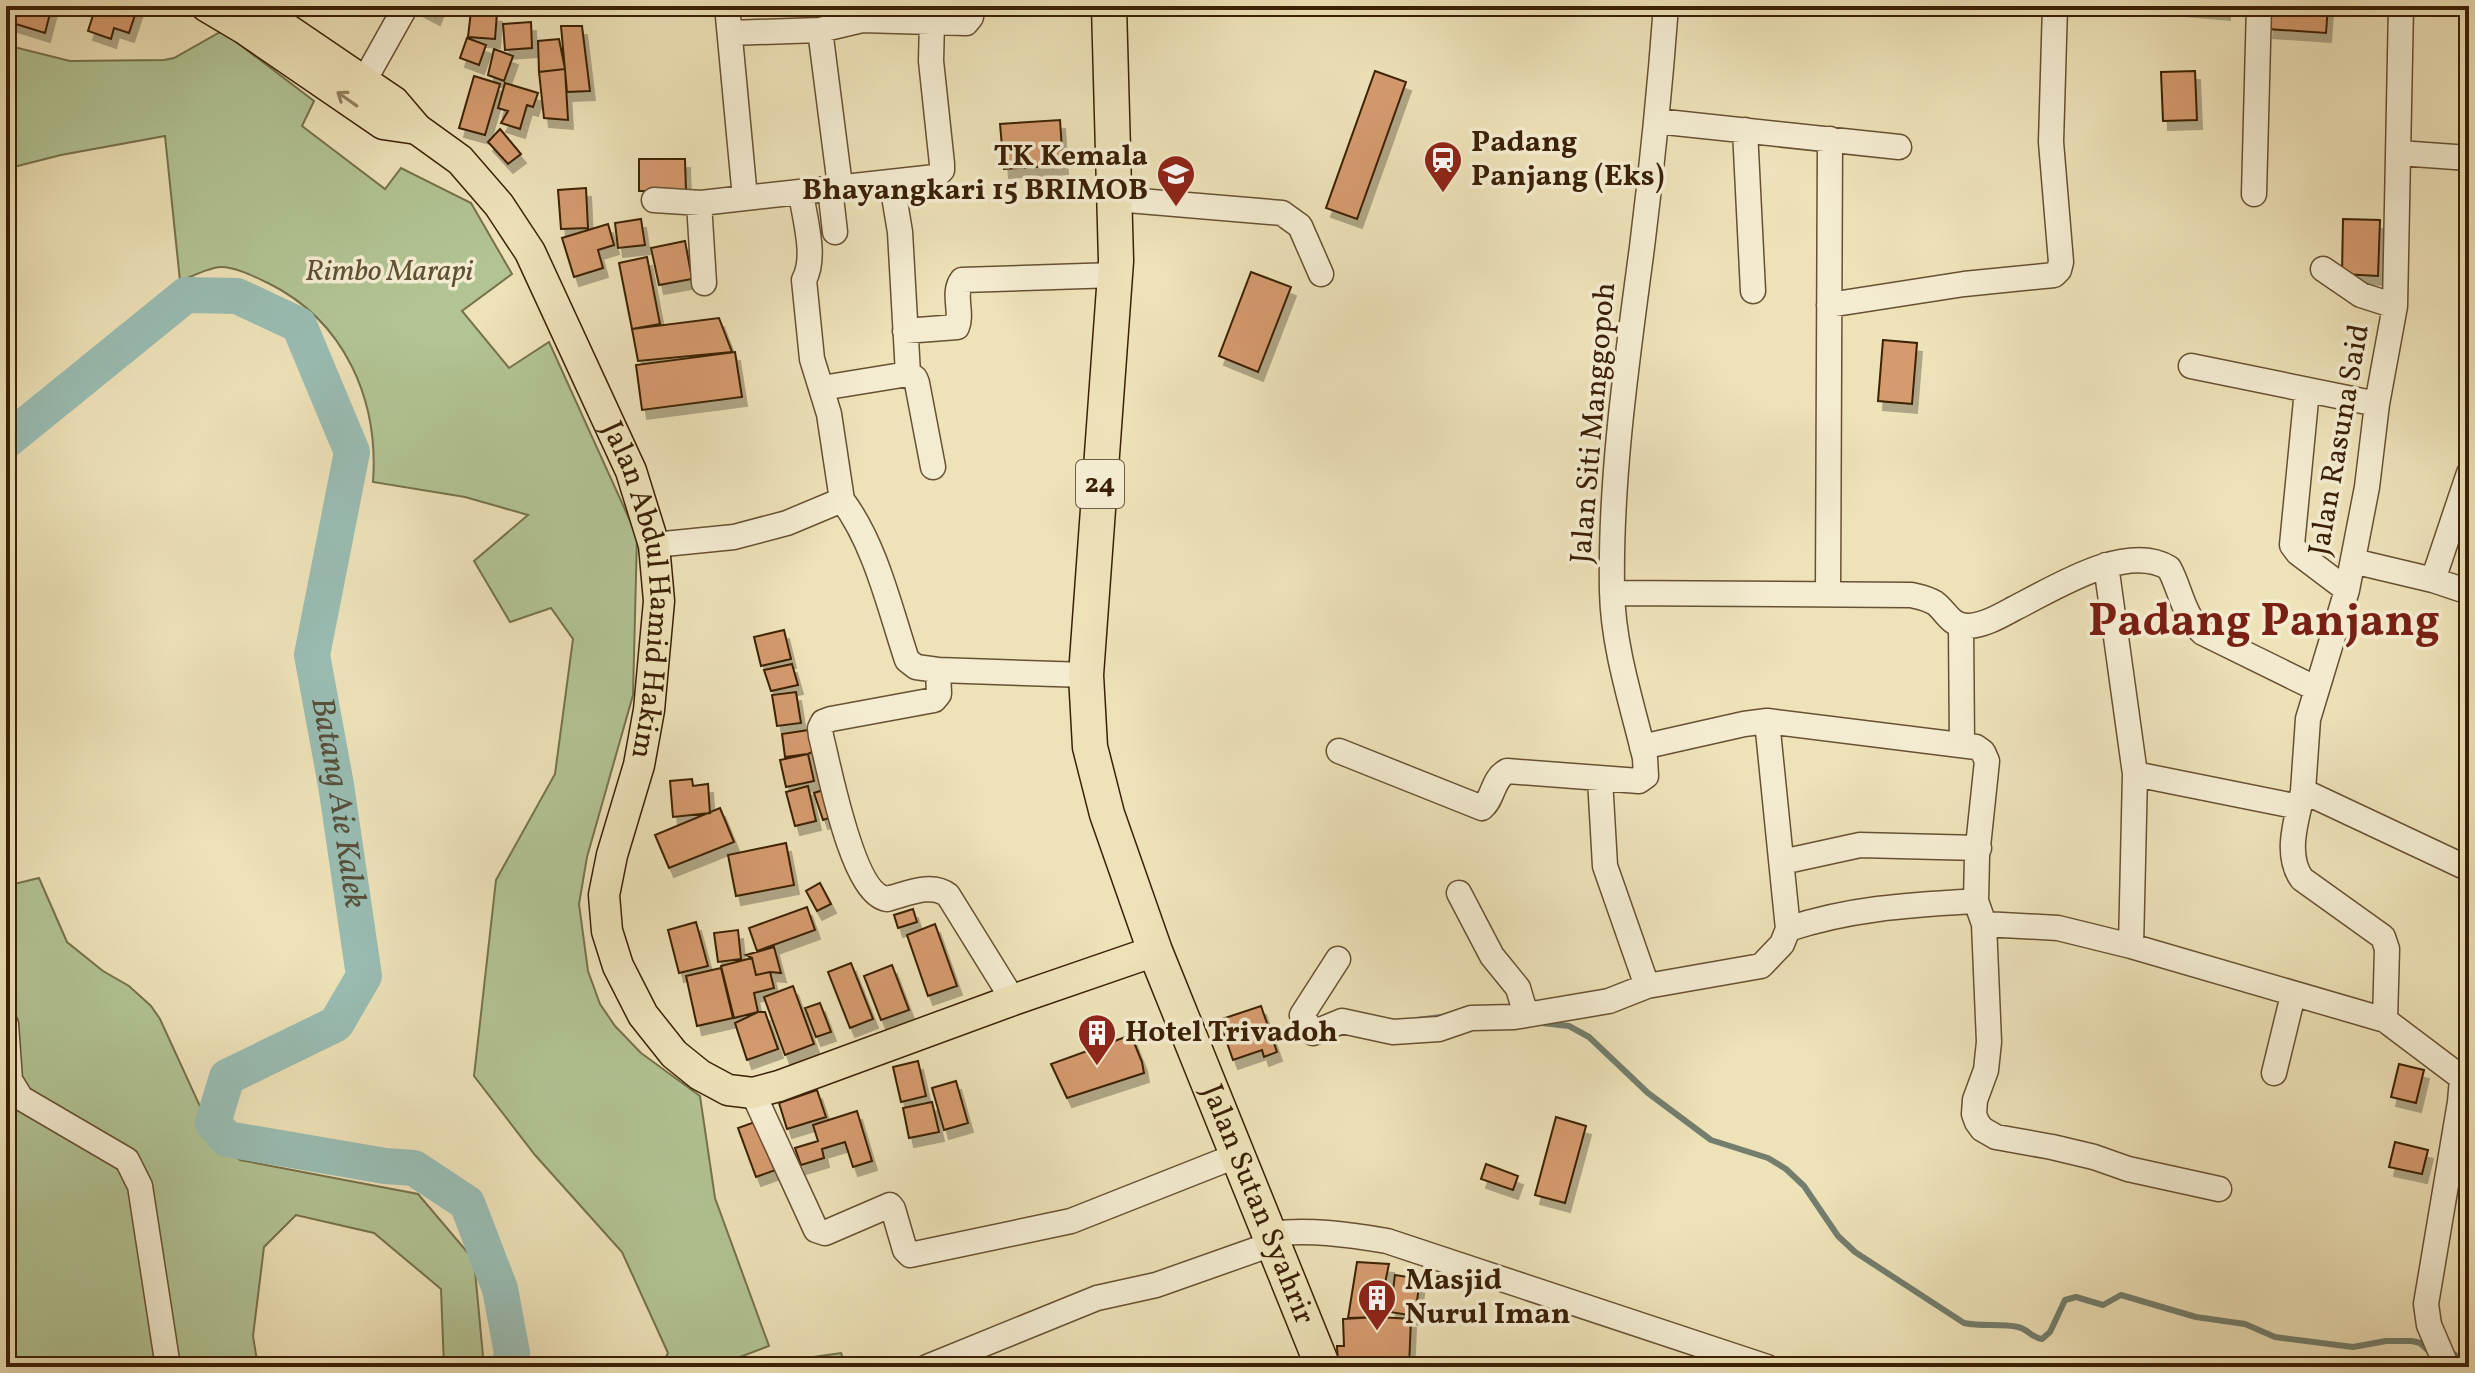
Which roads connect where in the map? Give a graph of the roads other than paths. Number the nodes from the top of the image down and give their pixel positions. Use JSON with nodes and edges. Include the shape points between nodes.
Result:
{"nodes":[{"id":1,"x":206,"y":6,"type":"edge"},
{"id":2,"x":253,"y":6,"type":"edge"},
{"id":3,"x":406,"y":6,"type":"edge"},
{"id":4,"x":727,"y":6,"type":"edge"},
{"id":5,"x":972,"y":6,"type":"edge"},
{"id":6,"x":1109,"y":6,"type":"edge"},
{"id":7,"x":1666,"y":6,"type":"edge"},
{"id":8,"x":2055,"y":6,"type":"edge"},
{"id":9,"x":2259,"y":6,"type":"edge"},
{"id":10,"x":2401,"y":6,"type":"edge"},
{"id":11,"x":932,"y":21,"type":"junction"},
{"id":12,"x":820,"y":30,"type":"junction"},
{"id":13,"x":730,"y":33,"type":"junction"},
{"id":14,"x":364,"y":81,"type":"junction"},
{"id":15,"x":1656,"y":121,"type":"junction"},
{"id":16,"x":417,"y":129,"type":"junction"},
{"id":17,"x":1745,"y":130,"type":"junction"},
{"id":18,"x":1830,"y":139,"type":"junction"},
{"id":19,"x":1899,"y":147,"type":"dead end"},
{"id":20,"x":2399,"y":153,"type":"junction"},
{"id":21,"x":2469,"y":158,"type":"edge"},
{"id":22,"x":892,"y":184,"type":"junction"},
{"id":23,"x":835,"y":187,"type":"junction"},
{"id":24,"x":801,"y":192,"type":"junction"},
{"id":25,"x":2254,"y":194,"type":"dead end"},
{"id":26,"x":745,"y":198,"type":"junction"},
{"id":27,"x":1116,"y":199,"type":"junction"},
{"id":28,"x":654,"y":200,"type":"dead end"},
{"id":29,"x":699,"y":203,"type":"junction"},
{"id":30,"x":835,"y":232,"type":"dead end"},
{"id":31,"x":2323,"y":269,"type":"dead end"},
{"id":32,"x":1321,"y":274,"type":"dead end"},
{"id":33,"x":1115,"y":275,"type":"junction"},
{"id":34,"x":704,"y":283,"type":"dead end"},
{"id":35,"x":1753,"y":291,"type":"dead end"},
{"id":36,"x":1829,"y":305,"type":"junction"},
{"id":37,"x":2395,"y":306,"type":"junction"},
{"id":38,"x":905,"y":331,"type":"junction"},
{"id":39,"x":2191,"y":366,"type":"dead end"},
{"id":40,"x":908,"y":374,"type":"junction"},
{"id":41,"x":822,"y":388,"type":"junction"},
{"id":42,"x":2307,"y":390,"type":"junction"},
{"id":43,"x":2377,"y":404,"type":"junction"},
{"id":44,"x":933,"y":467,"type":"dead end"},
{"id":45,"x":2469,"y":473,"type":"edge"},
{"id":46,"x":842,"y":500,"type":"junction"},
{"id":47,"x":654,"y":545,"type":"junction"},
{"id":48,"x":2353,"y":561,"type":"junction"},
{"id":49,"x":2106,"y":565,"type":"junction"},
{"id":50,"x":2433,"y":580,"type":"junction"},
{"id":51,"x":2347,"y":590,"type":"junction"},
{"id":52,"x":2469,"y":592,"type":"edge"},
{"id":53,"x":1612,"y":593,"type":"junction"},
{"id":54,"x":1828,"y":594,"type":"junction"},
{"id":55,"x":1961,"y":626,"type":"junction"},
{"id":56,"x":938,"y":670,"type":"junction"},
{"id":57,"x":1086,"y":675,"type":"junction"},
{"id":58,"x":2315,"y":688,"type":"junction"},
{"id":59,"x":1767,"y":721,"type":"junction"},
{"id":60,"x":1962,"y":745,"type":"junction"},
{"id":61,"x":1642,"y":747,"type":"junction"},
{"id":62,"x":1339,"y":751,"type":"dead end"},
{"id":63,"x":2135,"y":774,"type":"junction"},
{"id":64,"x":1600,"y":779,"type":"junction"},
{"id":65,"x":2301,"y":799,"type":"junction"},
{"id":66,"x":1979,"y":848,"type":"junction"},
{"id":67,"x":1782,"y":862,"type":"junction"},
{"id":68,"x":2469,"y":869,"type":"edge"},
{"id":69,"x":1459,"y":893,"type":"dead end"},
{"id":70,"x":1980,"y":913,"type":"junction"},
{"id":71,"x":1788,"y":929,"type":"junction"},
{"id":72,"x":2131,"y":946,"type":"junction"},
{"id":73,"x":1155,"y":951,"type":"junction"},
{"id":74,"x":1338,"y":959,"type":"dead end"},
{"id":75,"x":1647,"y":986,"type":"junction"},
{"id":76,"x":2293,"y":995,"type":"junction"},
{"id":77,"x":1013,"y":1000,"type":"junction"},
{"id":78,"x":1526,"y":1015,"type":"junction"},
{"id":79,"x":2385,"y":1020,"type":"junction"},
{"id":80,"x":6,"y":1024,"type":"edge"},
{"id":81,"x":2274,"y":1073,"type":"dead end"},
{"id":82,"x":2466,"y":1079,"type":"edge"},
{"id":83,"x":753,"y":1093,"type":"junction"},
{"id":84,"x":1238,"y":1155,"type":"junction"},
{"id":85,"x":2219,"y":1189,"type":"dead end"},
{"id":86,"x":1270,"y":1239,"type":"junction"},
{"id":87,"x":168,"y":1367,"type":"edge"},
{"id":88,"x":927,"y":1367,"type":"edge"},
{"id":89,"x":1323,"y":1367,"type":"edge"},
{"id":90,"x":1767,"y":1367,"type":"edge"},
{"id":91,"x":2447,"y":1367,"type":"edge"}],
"edges":[{"from":16,"to":1,"type":"main road","name":"Jalan Abdul Hamid Hakim","one_way":true,"via":[[383,124]]},
{"from":2,"to":14,"type":"main road","name":"Jalan Abdul Hamid Hakim"},
{"from":3,"to":14,"type":"street"},
{"from":4,"to":13,"type":"street"},
{"from":5,"to":11,"type":"street","via":[[966,23]]},
{"from":6,"to":27,"type":"highway","number":"24"},
{"from":7,"to":15,"type":"street","name":"Jalan Siti Manggopoh"},
{"from":8,"to":36,"type":"street","via":[[2051,142],[2059,270],[2054,275]]},
{"from":9,"to":25,"type":"street"},
{"from":10,"to":20,"type":"street","name":"Jalan Rasuna Said"},
{"from":11,"to":12,"type":"street","via":[[862,20]]},
{"from":11,"to":22,"type":"street","via":[[942,170],[935,177]]},
{"from":12,"to":13,"type":"street"},
{"from":12,"to":23,"type":"street"},
{"from":13,"to":26,"type":"street"},
{"from":14,"to":16,"type":"main road","name":"Jalan Abdul Hamid Hakim","via":[[394,102]]},
{"from":15,"to":17,"type":"street"},
{"from":15,"to":53,"type":"street","name":"Jalan Siti Manggopoh","via":[[1624,383]]},
{"from":16,"to":47,"type":"main road","name":"Jalan Abdul Hamid Hakim","via":[[460,160],[530,252],[631,471]]},
{"from":17,"to":18,"type":"street"},
{"from":17,"to":35,"type":"street"},
{"from":18,"to":19,"type":"street"},
{"from":18,"to":36,"type":"street"},
{"from":20,"to":21,"type":"street"},
{"from":20,"to":37,"type":"street","name":"Jalan Rasuna Said"},
{"from":22,"to":23,"type":"street"},
{"from":22,"to":38,"type":"street"},
{"from":23,"to":24,"type":"street"},
{"from":23,"to":30,"type":"street"},
{"from":24,"to":26,"type":"street"},
{"from":24,"to":41,"type":"street","via":[[810,260],[804,280],[809,338]]},
{"from":26,"to":29,"type":"street"},
{"from":27,"to":32,"type":"street","via":[[1282,213],[1300,226]]},
{"from":27,"to":33,"type":"highway","number":"24"},
{"from":28,"to":29,"type":"street"},
{"from":29,"to":34,"type":"street"},
{"from":31,"to":37,"type":"street","via":[[2361,295]]},
{"from":33,"to":38,"type":"street","via":[[962,280],[957,287],[959,325]]},
{"from":33,"to":57,"type":"highway","number":"24"},
{"from":36,"to":54,"type":"street"},
{"from":37,"to":43,"type":"street","name":"Jalan Rasuna Said"},
{"from":38,"to":40,"type":"street"},
{"from":39,"to":42,"type":"street"},
{"from":40,"to":41,"type":"street"},
{"from":40,"to":44,"type":"street","via":[[917,383]]},
{"from":41,"to":46,"type":"street"},
{"from":42,"to":43,"type":"street"},
{"from":42,"to":51,"type":"street","via":[[2292,545]]},
{"from":43,"to":48,"type":"street","name":"Jalan Rasuna Said"},
{"from":45,"to":50,"type":"street"},
{"from":46,"to":47,"type":"street","via":[[734,537]]},
{"from":46,"to":56,"type":"street","via":[[867,545],[907,660]]},
{"from":47,"to":83,"type":"main road","name":"Jalan Abdul Hamid Hakim","via":[[659,601],[649,710],[604,895],[607,931],[643,1015],[674,1054],[728,1090]]},
{"from":48,"to":50,"type":"street"},
{"from":48,"to":51,"type":"street","name":"Jalan Rasuna Said"},
{"from":49,"to":55,"type":"street","via":[[1992,620]]},
{"from":49,"to":58,"type":"street","via":[[2158,561],[2169,568],[2186,611],[2203,633]]},
{"from":49,"to":63,"type":"street"},
{"from":50,"to":52,"type":"street"},
{"from":51,"to":58,"type":"street","name":"Jalan Rasuna Said"},
{"from":53,"to":54,"type":"street","name":"Jalan Siti Manggopoh"},
{"from":53,"to":61,"type":"street"},
{"from":54,"to":55,"type":"street","name":"Jalan Siti Manggopoh","via":[[1923,598]]},
{"from":55,"to":60,"type":"street"},
{"from":56,"to":57,"type":"street"},
{"from":56,"to":77,"type":"street","via":[[939,694],[934,700],[831,719],[823,722],[821,736],[855,859],[871,890],[887,899],[929,888],[948,895]]},
{"from":57,"to":73,"type":"highway","number":"24","via":[[1097,781]]},
{"from":58,"to":65,"type":"street","name":"Jalan Rasuna Said"},
{"from":59,"to":60,"type":"street"},
{"from":59,"to":61,"type":"street"},
{"from":59,"to":67,"type":"street"},
{"from":60,"to":66,"type":"street","via":[[1976,747],[1987,761]]},
{"from":61,"to":64,"type":"street","via":[[1643,779]]},
{"from":62,"to":64,"type":"street","via":[[1477,808],[1486,805],[1507,771]]},
{"from":63,"to":65,"type":"street"},
{"from":63,"to":72,"type":"street"},
{"from":64,"to":75,"type":"street","via":[[1605,866]]},
{"from":65,"to":68,"type":"street"},
{"from":65,"to":79,"type":"street","name":"Jalan Rasuna Said","via":[[2293,858],[2297,872],[2383,937]]},
{"from":66,"to":67,"type":"street","via":[[1860,845]]},
{"from":66,"to":70,"type":"street"},
{"from":67,"to":71,"type":"street"},
{"from":69,"to":78,"type":"street","via":[[1492,956],[1518,988]]},
{"from":70,"to":71,"type":"street","via":[[1876,907]]},
{"from":70,"to":72,"type":"street"},
{"from":70,"to":85,"type":"street","via":[[1989,1042],[1974,1114],[1982,1129],[1996,1137]]},
{"from":71,"to":75,"type":"street","via":[[1761,966]]},
{"from":72,"to":76,"type":"street"},
{"from":73,"to":77,"type":"main road"},
{"from":73,"to":84,"type":"highway","name":"Jalan Sutan Syahrir"},
{"from":74,"to":78,"type":"street","via":[[1302,1015],[1313,1033],[1342,1021],[1411,1032],[1480,1017]]},
{"from":75,"to":78,"type":"street","via":[[1609,1001]]},
{"from":76,"to":79,"type":"street"},
{"from":76,"to":81,"type":"street"},
{"from":77,"to":83,"type":"main road"},
{"from":79,"to":82,"type":"street"},
{"from":80,"to":87,"type":"street","via":[[10,1080],[21,1098],[127,1160],[134,1171]]},
{"from":82,"to":91,"type":"street","via":[[2426,1304]]},
{"from":83,"to":84,"type":"street","via":[[816,1230],[825,1233],[890,1205],[910,1255],[1071,1221]]},
{"from":84,"to":86,"type":"highway","name":"Jalan Sutan Syahrir"},
{"from":86,"to":88,"type":"street","via":[[1156,1285],[1097,1298]]},
{"from":86,"to":89,"type":"highway","name":"Jalan Sutan Syahrir"},
{"from":86,"to":90,"type":"street","via":[[1303,1230],[1387,1241]]}]}
